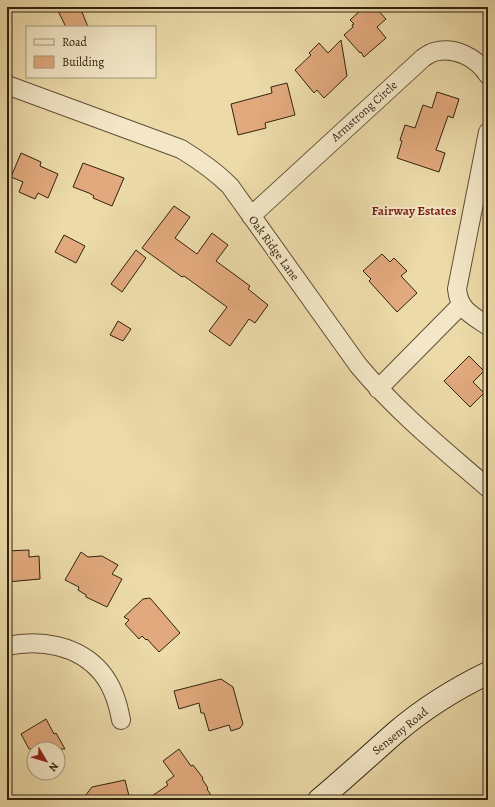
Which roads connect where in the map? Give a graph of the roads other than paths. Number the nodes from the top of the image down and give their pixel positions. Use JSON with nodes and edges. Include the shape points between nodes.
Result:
{"nodes":[{"id":1,"x":488,"y":75,"type":"edge"},
{"id":2,"x":7,"y":85,"type":"edge"},
{"id":3,"x":488,"y":132,"type":"edge"},
{"id":4,"x":251,"y":216,"type":"junction"},
{"id":5,"x":460,"y":305,"type":"junction"},
{"id":6,"x":488,"y":326,"type":"edge"},
{"id":7,"x":378,"y":389,"type":"junction"},
{"id":8,"x":488,"y":488,"type":"edge"},
{"id":9,"x":7,"y":646,"type":"edge"},
{"id":10,"x":488,"y":673,"type":"edge"},
{"id":11,"x":122,"y":720,"type":"dead end"},
{"id":12,"x":319,"y":800,"type":"edge"}],
"edges":[{"from":1,"to":4,"type":"street","name":"Armstrong Circle","via":[[481,66],[460,53],[447,50],[434,52],[423,58]]},
{"from":2,"to":4,"type":"street","name":"Oak Ridge Lane","via":[[181,149],[217,173],[230,186]]},
{"from":3,"to":5,"type":"street","via":[[457,289]]},
{"from":4,"to":7,"type":"street","name":"Oak Ridge Lane"},
{"from":5,"to":6,"type":"street"},
{"from":5,"to":7,"type":"street"},
{"from":7,"to":8,"type":"street","name":"Oak Ridge Lane","via":[[404,416]]},
{"from":9,"to":11,"type":"street","via":[[38,643],[56,645],[90,662],[101,672],[110,686]]},
{"from":10,"to":12,"type":"main road","name":"Senseny Road","via":[[466,684],[396,732]]}]}
